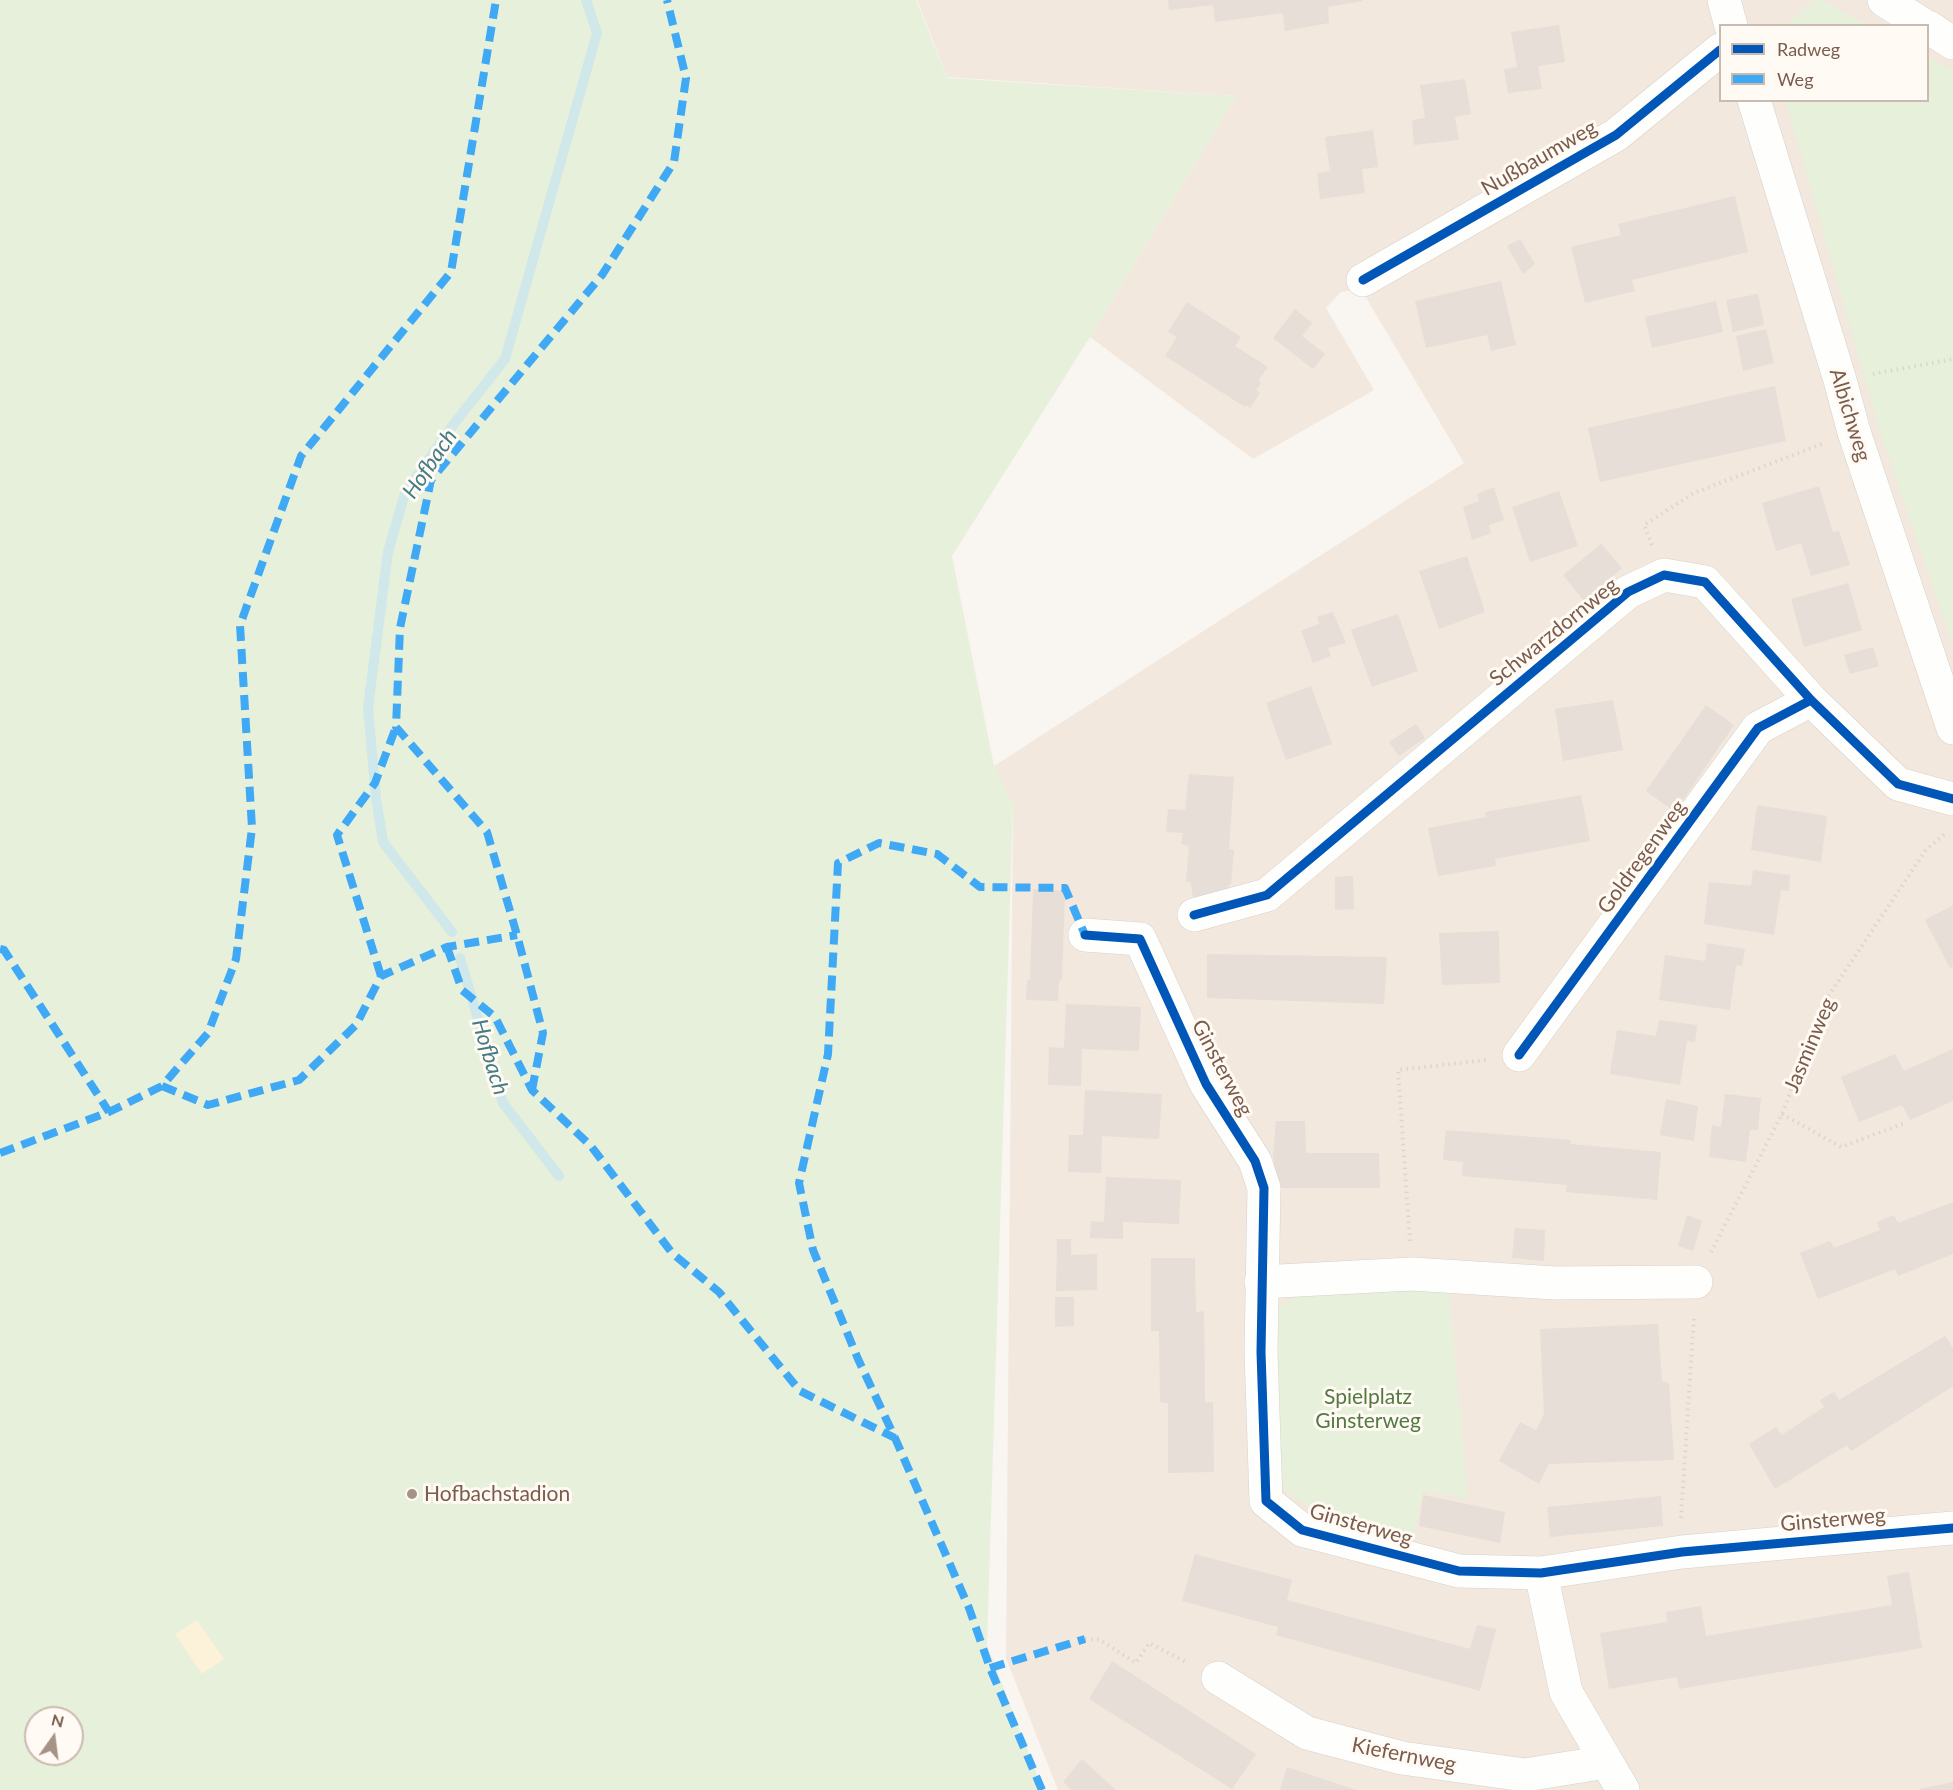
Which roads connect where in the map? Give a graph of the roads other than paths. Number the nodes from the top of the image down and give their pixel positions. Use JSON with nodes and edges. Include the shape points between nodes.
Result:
{"nodes":[{"id":1,"x":1724,"y":0,"type":"edge"},
{"id":2,"x":1884,"y":0,"type":"edge"},
{"id":3,"x":1730,"y":24,"type":"edge"},
{"id":4,"x":1923,"y":24,"type":"edge"},
{"id":5,"x":1929,"y":28,"type":"edge"},
{"id":6,"x":1953,"y":43,"type":"edge"},
{"id":7,"x":1719,"y":51,"type":"edge"},
{"id":8,"x":1755,"y":102,"type":"edge"},
{"id":9,"x":1363,"y":280,"type":"dead end"},
{"id":10,"x":1811,"y":700,"type":"junction"},
{"id":11,"x":1953,"y":728,"type":"edge"},
{"id":12,"x":1953,"y":799,"type":"edge"},
{"id":13,"x":1194,"y":915,"type":"dead end"},
{"id":14,"x":1085,"y":935,"type":"dead end"},
{"id":15,"x":1519,"y":1056,"type":"road end"},
{"id":16,"x":1261,"y":1282,"type":"junction"},
{"id":17,"x":1696,"y":1282,"type":"road end"},
{"id":18,"x":1953,"y":1528,"type":"edge"},
{"id":19,"x":1541,"y":1573,"type":"junction"},
{"id":20,"x":1218,"y":1678,"type":"road end"},
{"id":21,"x":1606,"y":1761,"type":"junction"},
{"id":22,"x":1623,"y":1790,"type":"edge"}],
"edges":[{"from":1,"to":3,"type":"street"},
{"from":2,"to":4,"type":"street"},
{"from":5,"to":6,"type":"street"},
{"from":7,"to":9,"type":"street","name":"Nußbaumweg","via":[[1616,135]]},
{"from":8,"to":11,"type":"street","name":"Albichweg","via":[[1854,432]]},
{"from":10,"to":12,"type":"street","via":[[1898,784]]},
{"from":10,"to":13,"type":"street","name":"Schwarzdornweg","via":[[1706,582],[1664,575],[1628,592],[1267,895]]},
{"from":10,"to":15,"type":"street","name":"Goldregenweg","via":[[1758,728]]},
{"from":14,"to":16,"type":"street","name":"Ginsterweg","via":[[1140,939],[1206,1084],[1255,1161],[1264,1188]]},
{"from":16,"to":17,"type":"street","via":[[1412,1274],[1555,1282]]},
{"from":16,"to":19,"type":"street","name":"Ginsterweg","via":[[1266,1501],[1302,1530],[1459,1571]]},
{"from":18,"to":19,"type":"street","name":"Ginsterweg","via":[[1682,1552]]},
{"from":19,"to":21,"type":"street","via":[[1566,1692]]},
{"from":20,"to":21,"type":"street","name":"Kiefernweg","via":[[1307,1733],[1402,1758],[1526,1776]]},
{"from":21,"to":22,"type":"street"}]}
